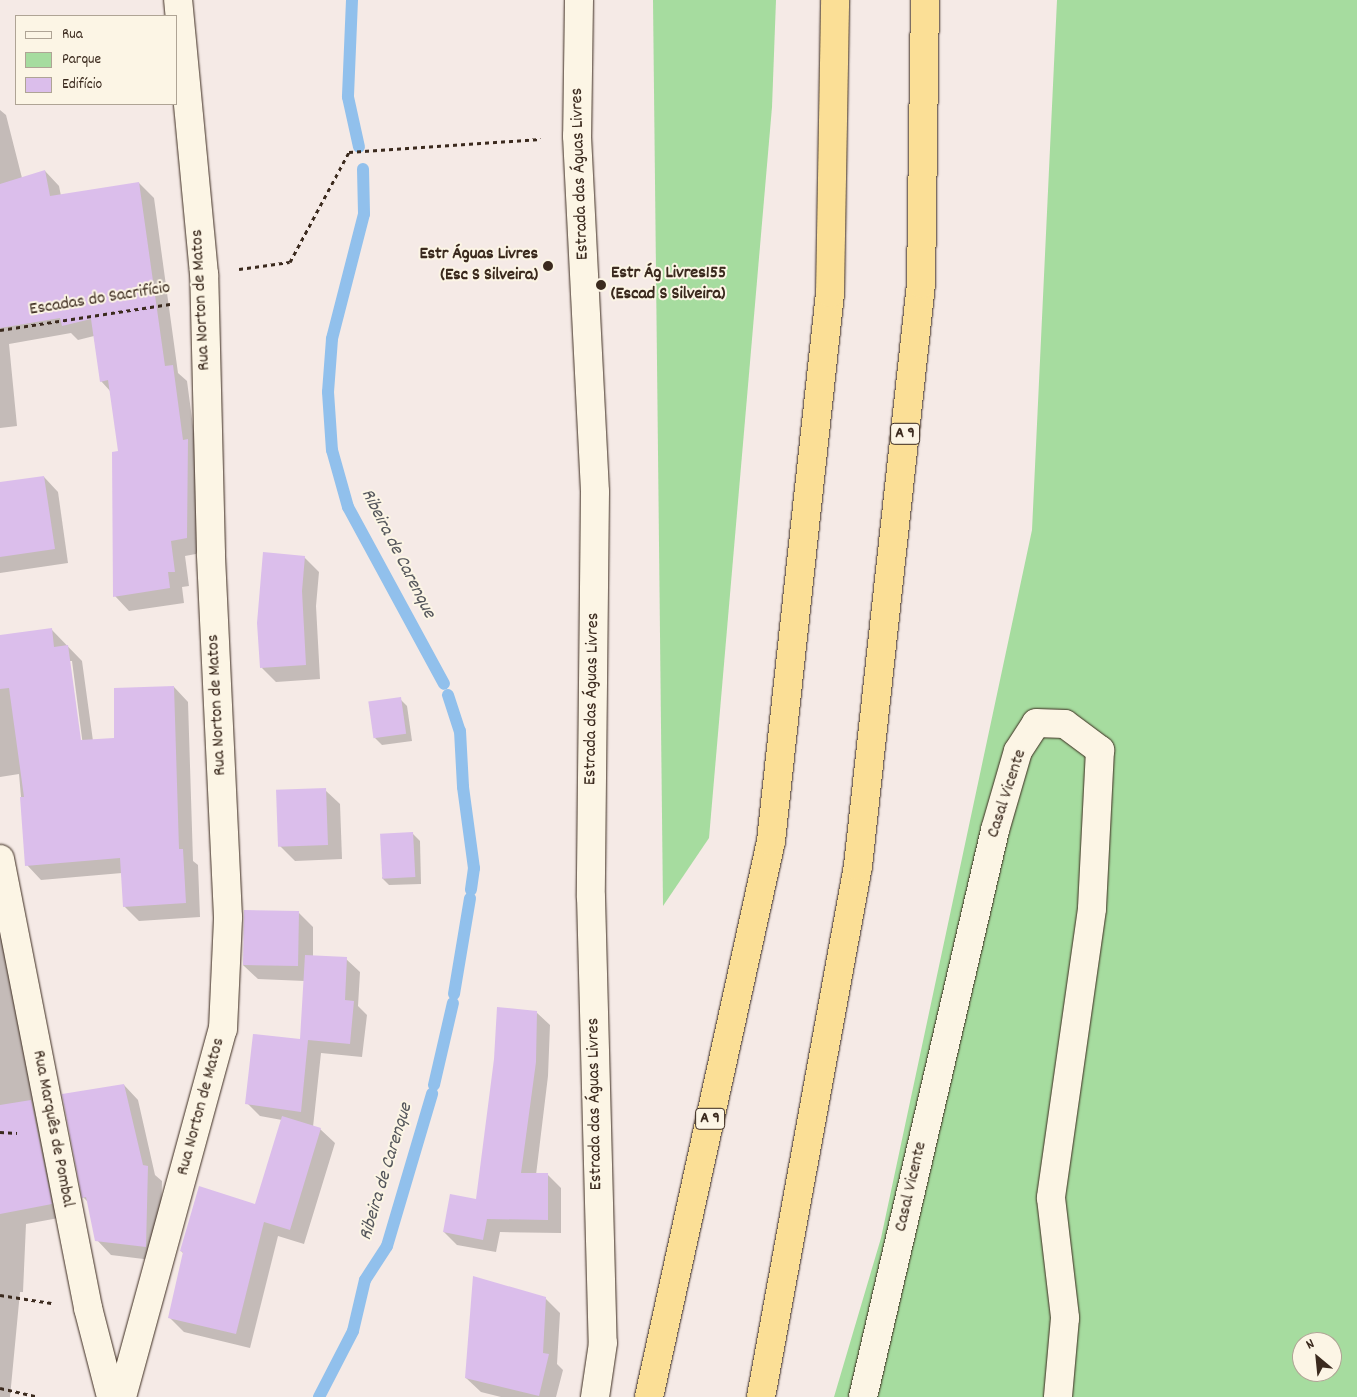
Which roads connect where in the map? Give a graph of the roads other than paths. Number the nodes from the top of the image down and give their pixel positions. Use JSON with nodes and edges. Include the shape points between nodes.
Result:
{"nodes":[{"id":1,"x":178,"y":0,"type":"edge"},
{"id":2,"x":579,"y":0,"type":"edge"},
{"id":3,"x":835,"y":0,"type":"edge"},
{"id":4,"x":925,"y":0,"type":"edge"},
{"id":5,"x":0,"y":859,"type":"edge"},
{"id":6,"x":3,"y":890,"type":"edge"},
{"id":7,"x":111,"y":1397,"type":"edge"},
{"id":8,"x":122,"y":1397,"type":"edge"},
{"id":9,"x":595,"y":1397,"type":"edge"},
{"id":10,"x":649,"y":1397,"type":"edge"},
{"id":11,"x":760,"y":1397,"type":"edge"},
{"id":12,"x":864,"y":1397,"type":"edge"},
{"id":13,"x":1058,"y":1397,"type":"edge"}],
"edges":[{"from":1,"to":8,"type":"street","name":"Rua Norton de Matos","via":[[204,286],[211,552],[228,917],[223,1029]]},
{"from":2,"to":9,"type":"street","name":"Estrada das Águas Livres","via":[[576,136],[595,492],[591,897],[603,1343]]},
{"from":3,"to":10,"type":"highway","number":"A 9","via":[[830,293],[771,841]]},
{"from":4,"to":11,"type":"highway","number":"A 9","via":[[921,284],[858,866]]},
{"from":5,"to":6,"type":"street","name":"Rua Marquês de Pombal"},
{"from":6,"to":7,"type":"street","name":"Rua Marquês de Pombal","via":[[77,1307]]},
{"from":12,"to":13,"type":"street","name":"Casal Vicente","via":[[995,830],[1018,751],[1036,722],[1065,724],[1100,750],[1092,909],[1051,1198],[1065,1318]]}]}
